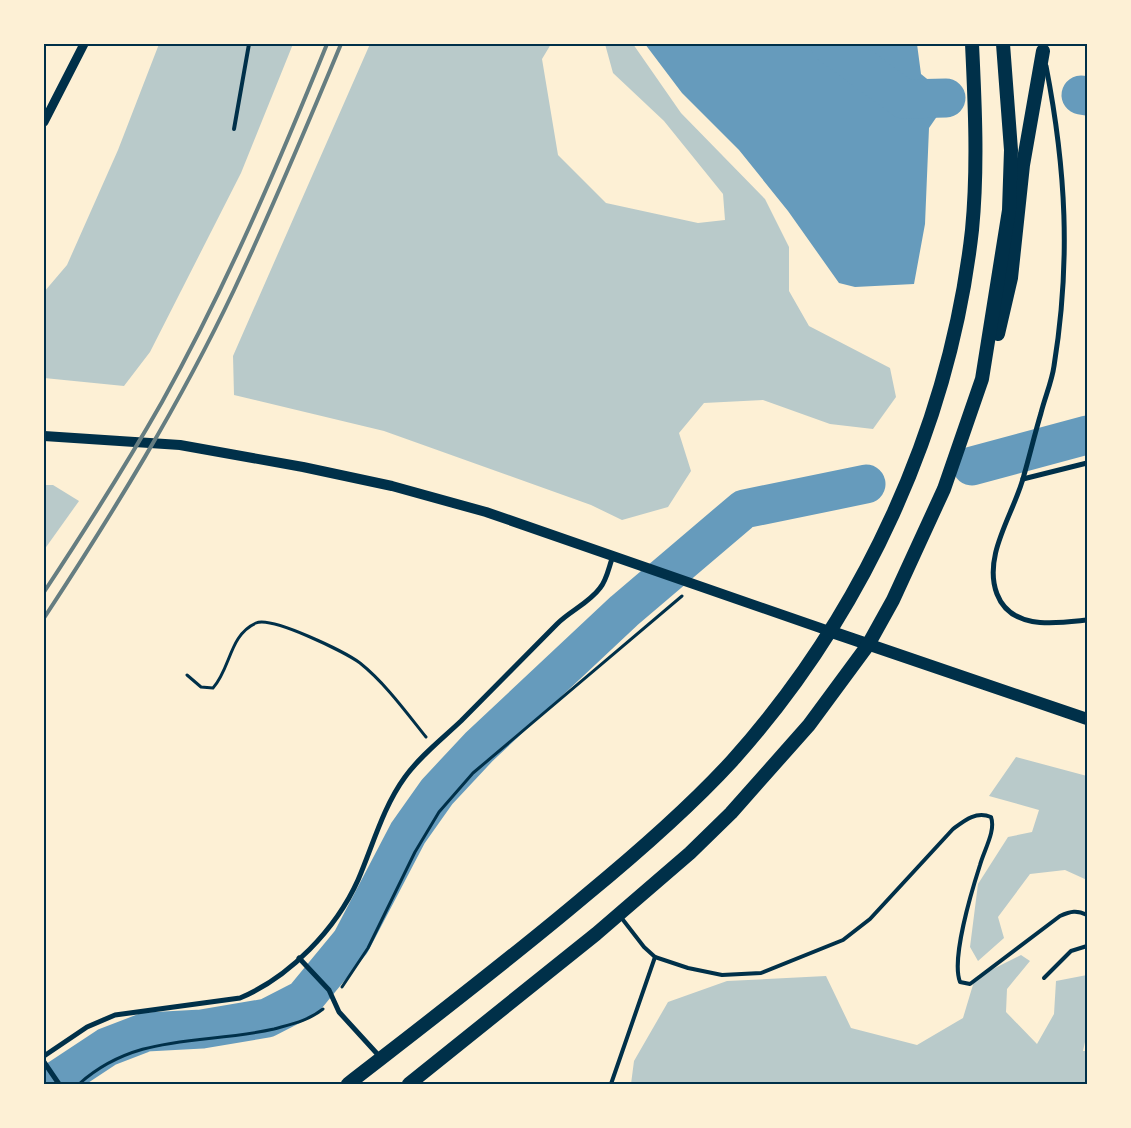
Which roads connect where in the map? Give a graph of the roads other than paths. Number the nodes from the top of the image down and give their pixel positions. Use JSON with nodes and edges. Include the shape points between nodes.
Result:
{"nodes":[{"id":1,"x":84,"y":44,"type":"edge"},
{"id":2,"x":249,"y":44,"type":"edge"},
{"id":3,"x":972,"y":44,"type":"edge"},
{"id":4,"x":1003,"y":44,"type":"edge"},
{"id":5,"x":1042,"y":47,"type":"edge"},
{"id":6,"x":44,"y":122,"type":"edge"},
{"id":7,"x":234,"y":129,"type":"dead end"},
{"id":8,"x":982,"y":379,"type":"junction"},
{"id":9,"x":44,"y":436,"type":"edge"},
{"id":10,"x":1087,"y":463,"type":"edge"},
{"id":11,"x":1023,"y":479,"type":"junction"},
{"id":12,"x":613,"y":556,"type":"junction"},
{"id":13,"x":1087,"y":620,"type":"edge"},
{"id":14,"x":828,"y":631,"type":"junction"},
{"id":15,"x":868,"y":645,"type":"junction"},
{"id":16,"x":1087,"y":718,"type":"edge"},
{"id":17,"x":619,"y":914,"type":"junction"},
{"id":18,"x":1087,"y":915,"type":"edge"},
{"id":19,"x":1087,"y":946,"type":"edge"},
{"id":20,"x":656,"y":957,"type":"junction"},
{"id":21,"x":299,"y":958,"type":"junction"},
{"id":22,"x":1044,"y":978,"type":"dead end"},
{"id":23,"x":44,"y":1056,"type":"edge"},
{"id":24,"x":381,"y":1058,"type":"junction"},
{"id":25,"x":45,"y":1063,"type":"edge"},
{"id":26,"x":59,"y":1084,"type":"edge"},
{"id":27,"x":348,"y":1084,"type":"edge"},
{"id":28,"x":409,"y":1084,"type":"edge"},
{"id":29,"x":611,"y":1084,"type":"edge"}],
"edges":[{"from":1,"to":6,"type":"street"},
{"from":2,"to":7,"type":"lane"},
{"from":3,"to":14,"type":"highway","via":[[975,151],[972,230],[938,400],[901,495],[869,564]]},
{"from":4,"to":8,"type":"highway","via":[[1011,150],[1009,210]]},
{"from":5,"to":8,"type":"highway","via":[[1023,165],[1011,278],[997,339]]},
{"from":5,"to":11,"type":"street","via":[[1058,128],[1063,186],[1064,282],[1054,368]]},
{"from":8,"to":15,"type":"highway","via":[[944,488],[893,600]]},
{"from":9,"to":12,"type":"main road","via":[[180,445],[303,467],[392,486],[486,512]]},
{"from":10,"to":11,"type":"street"},
{"from":11,"to":13,"type":"street","via":[[993,563],[998,596],[1024,620],[1043,624]]},
{"from":12,"to":14,"type":"main road"},
{"from":12,"to":21,"type":"street","via":[[602,586],[558,623],[405,776],[390,800],[357,882],[318,939]]},
{"from":14,"to":15,"type":"main road"},
{"from":14,"to":24,"type":"highway","via":[[772,714],[686,807],[541,933]]},
{"from":15,"to":16,"type":"main road"},
{"from":15,"to":17,"type":"highway","via":[[814,719],[758,784],[690,853]]},
{"from":17,"to":20,"type":"lane","via":[[644,947]]},
{"from":17,"to":28,"type":"highway"},
{"from":18,"to":20,"type":"lane","via":[[1070,911],[1060,916],[970,984],[960,982],[958,954],[979,865],[994,825],[991,817],[984,814],[967,819],[953,829],[870,919],[843,940],[761,973],[722,975]]},
{"from":19,"to":22,"type":"lane","via":[[1071,951]]},
{"from":20,"to":29,"type":"lane"},
{"from":21,"to":23,"type":"street","via":[[260,990],[240,998],[115,1015],[87,1027]]},
{"from":21,"to":24,"type":"street","via":[[329,990],[340,1012]]},
{"from":24,"to":27,"type":"highway"},
{"from":25,"to":26,"type":"street"}]}
